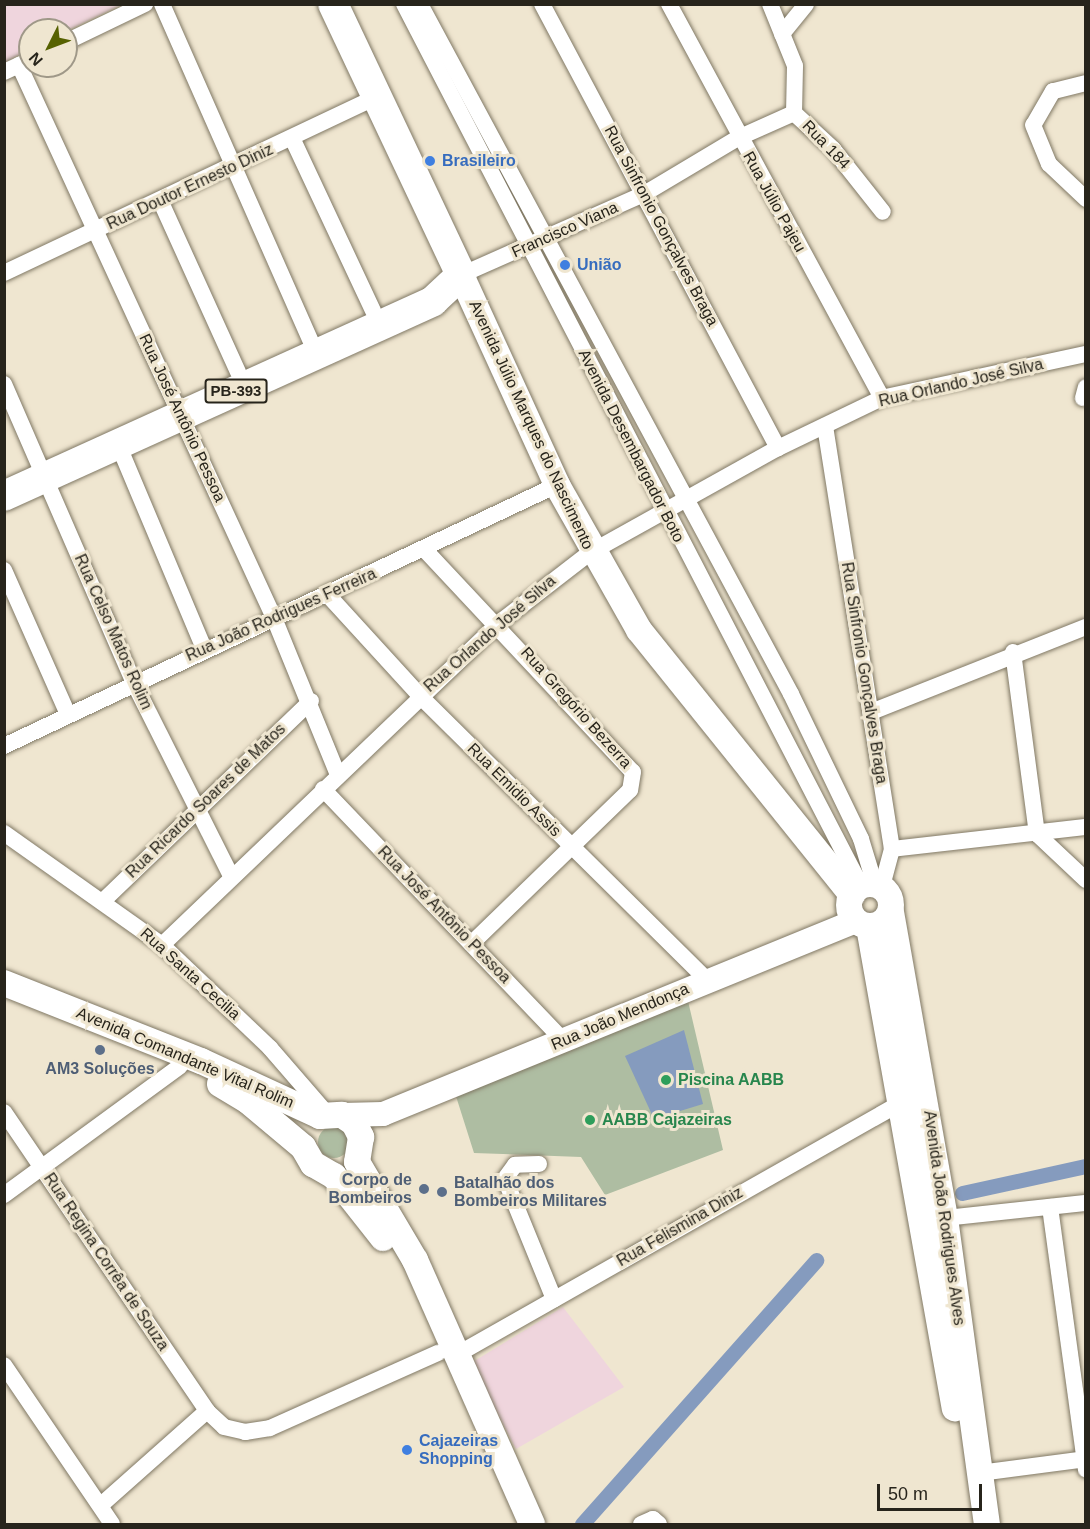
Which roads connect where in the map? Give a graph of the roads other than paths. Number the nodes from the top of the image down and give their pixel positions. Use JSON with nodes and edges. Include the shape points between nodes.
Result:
{"nodes":[{"id":1,"x":145,"y":4,"type":"edge"},
{"id":2,"x":162,"y":4,"type":"edge"},
{"id":3,"x":333,"y":4,"type":"edge"},
{"id":4,"x":404,"y":4,"type":"edge"},
{"id":5,"x":420,"y":4,"type":"edge"},
{"id":6,"x":542,"y":4,"type":"edge"},
{"id":7,"x":669,"y":4,"type":"edge"},
{"id":8,"x":770,"y":4,"type":"edge"},
{"id":9,"x":806,"y":4,"type":"edge"},
{"id":10,"x":782,"y":34,"type":"junction"},
{"id":11,"x":78,"y":36,"type":"edge"},
{"id":12,"x":24,"y":78,"type":"edge"},
{"id":13,"x":1086,"y":83,"type":"edge"},
{"id":14,"x":375,"y":98,"type":"junction"},
{"id":15,"x":794,"y":113,"type":"junction"},
{"id":16,"x":738,"y":138,"type":"junction"},
{"id":17,"x":293,"y":140,"type":"junction"},
{"id":18,"x":231,"y":166,"type":"junction"},
{"id":19,"x":644,"y":194,"type":"junction"},
{"id":20,"x":1086,"y":199,"type":"edge"},
{"id":21,"x":160,"y":200,"type":"junction"},
{"id":22,"x":882,"y":212,"type":"dead end"},
{"id":23,"x":94,"y":231,"type":"junction"},
{"id":24,"x":540,"y":242,"type":"junction"},
{"id":25,"x":4,"y":273,"type":"edge"},
{"id":26,"x":461,"y":275,"type":"junction"},
{"id":27,"x":373,"y":311,"type":"junction"},
{"id":28,"x":313,"y":347,"type":"junction"},
{"id":29,"x":1086,"y":354,"type":"edge"},
{"id":30,"x":238,"y":372,"type":"junction"},
{"id":31,"x":6,"y":389,"type":"edge"},
{"id":32,"x":882,"y":398,"type":"junction"},
{"id":33,"x":178,"y":409,"type":"junction"},
{"id":34,"x":825,"y":426,"type":"junction"},
{"id":35,"x":118,"y":444,"type":"junction"},
{"id":36,"x":778,"y":448,"type":"junction"},
{"id":37,"x":43,"y":470,"type":"junction"},
{"id":38,"x":4,"y":478,"type":"edge"},
{"id":39,"x":557,"y":484,"type":"junction"},
{"id":40,"x":4,"y":496,"type":"edge"},
{"id":41,"x":686,"y":499,"type":"junction"},
{"id":42,"x":663,"y":512,"type":"junction"},
{"id":43,"x":425,"y":550,"type":"junction"},
{"id":44,"x":591,"y":552,"type":"junction"},
{"id":45,"x":4,"y":570,"type":"edge"},
{"id":46,"x":327,"y":594,"type":"junction"},
{"id":47,"x":274,"y":618,"type":"junction"},
{"id":48,"x":499,"y":623,"type":"junction"},
{"id":49,"x":1086,"y":627,"type":"edge"},
{"id":50,"x":204,"y":649,"type":"junction"},
{"id":51,"x":1013,"y":652,"type":"junction"},
{"id":52,"x":134,"y":683,"type":"junction"},
{"id":53,"x":420,"y":696,"type":"junction"},
{"id":54,"x":311,"y":701,"type":"junction"},
{"id":55,"x":67,"y":712,"type":"junction"},
{"id":56,"x":871,"y":712,"type":"junction"},
{"id":57,"x":4,"y":746,"type":"edge"},
{"id":58,"x":824,"y":762,"type":"junction"},
{"id":59,"x":802,"y":773,"type":"junction"},
{"id":60,"x":338,"y":775,"type":"junction"},
{"id":61,"x":323,"y":789,"type":"junction"},
{"id":62,"x":196,"y":808,"type":"junction"},
{"id":63,"x":1086,"y":827,"type":"edge"},
{"id":64,"x":4,"y":833,"type":"edge"},
{"id":65,"x":1036,"y":834,"type":"junction"},
{"id":66,"x":568,"y":846,"type":"junction"},
{"id":67,"x":892,"y":849,"type":"junction"},
{"id":68,"x":231,"y":876,"type":"junction"},
{"id":69,"x":1086,"y":880,"type":"edge"},
{"id":70,"x":867,"y":888,"type":"junction"},
{"id":71,"x":102,"y":902,"type":"junction"},
{"id":72,"x":891,"y":912,"type":"junction"},
{"id":73,"x":862,"y":924,"type":"junction"},
{"id":74,"x":471,"y":944,"type":"junction"},
{"id":75,"x":162,"y":945,"type":"junction"},
{"id":76,"x":707,"y":980,"type":"junction"},
{"id":77,"x":4,"y":983,"type":"edge"},
{"id":78,"x":4,"y":1002,"type":"edge"},
{"id":79,"x":565,"y":1041,"type":"junction"},
{"id":80,"x":180,"y":1066,"type":"junction"},
{"id":81,"x":904,"y":1101,"type":"junction"},
{"id":82,"x":4,"y":1112,"type":"edge"},
{"id":83,"x":383,"y":1114,"type":"junction"},
{"id":84,"x":330,"y":1115,"type":"junction"},
{"id":85,"x":303,"y":1147,"type":"junction"},
{"id":86,"x":359,"y":1153,"type":"junction"},
{"id":87,"x":539,"y":1164,"type":"dead end"},
{"id":88,"x":43,"y":1170,"type":"junction"},
{"id":89,"x":334,"y":1176,"type":"junction"},
{"id":90,"x":4,"y":1194,"type":"edge"},
{"id":91,"x":1086,"y":1203,"type":"edge"},
{"id":92,"x":1050,"y":1207,"type":"junction"},
{"id":93,"x":945,"y":1218,"type":"junction"},
{"id":94,"x":554,"y":1299,"type":"junction"},
{"id":95,"x":448,"y":1353,"type":"junction"},
{"id":96,"x":4,"y":1365,"type":"edge"},
{"id":97,"x":207,"y":1411,"type":"junction"},
{"id":98,"x":1085,"y":1463,"type":"edge"},
{"id":99,"x":981,"y":1473,"type":"junction"},
{"id":100,"x":101,"y":1505,"type":"junction"},
{"id":101,"x":112,"y":1524,"type":"edge"},
{"id":102,"x":514,"y":1524,"type":"edge"},
{"id":103,"x":532,"y":1524,"type":"edge"},
{"id":104,"x":641,"y":1524,"type":"edge"},
{"id":105,"x":658,"y":1524,"type":"edge"},
{"id":106,"x":972,"y":1524,"type":"edge"},
{"id":107,"x":987,"y":1524,"type":"edge"}],
"edges":[{"from":1,"to":11,"type":"street"},
{"from":2,"to":18,"type":"street"},
{"from":3,"to":14,"type":"highway","name":"Avenida Júlio Marques do Nascimento"},
{"from":4,"to":24,"type":"street","name":"Avenida Desembargador Boto"},
{"from":5,"to":24,"type":"street","name":"Avenida Desembargador Boto"},
{"from":6,"to":19,"type":"street","name":"Rua Sinfronio Gonçalves Braga"},
{"from":7,"to":16,"type":"street","name":"Rua Júlio Pajeu"},
{"from":8,"to":10,"type":"street","name":"Rua 184"},
{"from":9,"to":10,"type":"street"},
{"from":10,"to":15,"type":"street","name":"Rua 184","via":[[795,66]]},
{"from":12,"to":23,"type":"street","name":"Rua José Antônio Pessoa"},
{"from":13,"to":20,"type":"street","via":[[1053,91],[1033,125],[1048,164]]},
{"from":14,"to":17,"type":"street","name":"Rua Doutor Ernesto Diniz"},
{"from":14,"to":26,"type":"highway","name":"Avenida Júlio Marques do Nascimento"},
{"from":15,"to":16,"type":"street","name":"Francisco Viana"},
{"from":15,"to":22,"type":"street","name":"Rua 184","via":[[833,149]]},
{"from":16,"to":19,"type":"street","name":"Francisco Viana"},
{"from":16,"to":32,"type":"street","name":"Rua Júlio Pajeu"},
{"from":17,"to":18,"type":"street","name":"Rua Doutor Ernesto Diniz"},
{"from":17,"to":27,"type":"street"},
{"from":18,"to":21,"type":"street","name":"Rua Doutor Ernesto Diniz"},
{"from":18,"to":28,"type":"street"},
{"from":19,"to":24,"type":"street","name":"Francisco Viana"},
{"from":19,"to":36,"type":"street","name":"Rua Sinfronio Gonçalves Braga"},
{"from":21,"to":23,"type":"street","name":"Rua Doutor Ernesto Diniz"},
{"from":21,"to":30,"type":"street"},
{"from":23,"to":25,"type":"street","name":"Rua Doutor Ernesto Diniz"},
{"from":23,"to":33,"type":"street","name":"Rua José Antônio Pessoa"},
{"from":24,"to":26,"type":"street","name":"Francisco Viana"},
{"from":24,"to":41,"type":"street","name":"Avenida Desembargador Boto"},
{"from":24,"to":42,"type":"street","name":"Avenida Desembargador Boto"},
{"from":26,"to":27,"type":"highway","number":"PB-393","via":[[425,285]]},
{"from":26,"to":28,"type":"highway","number":"PB-393","via":[[433,301]]},
{"from":26,"to":39,"type":"main road","name":"Avenida Júlio Marques do Nascimento"},
{"from":27,"to":28,"type":"highway","number":"PB-393"},
{"from":28,"to":30,"type":"highway","number":"PB-393"},
{"from":28,"to":33,"type":"highway","number":"PB-393"},
{"from":29,"to":32,"type":"street","name":"Rua Orlando José Silva"},
{"from":30,"to":33,"type":"highway","number":"PB-393"},
{"from":31,"to":37,"type":"street","name":"Rua Celso Matos Rolim"},
{"from":32,"to":34,"type":"street","name":"Rua Orlando José Silva"},
{"from":33,"to":35,"type":"highway","number":"PB-393"},
{"from":33,"to":37,"type":"highway","number":"PB-393"},
{"from":33,"to":47,"type":"street","name":"Rua José Antônio Pessoa"},
{"from":34,"to":36,"type":"street","name":"Rua Orlando José Silva"},
{"from":34,"to":56,"type":"street","name":"Rua Sinfronio Gonçalves Braga"},
{"from":35,"to":37,"type":"highway","number":"PB-393"},
{"from":35,"to":50,"type":"street"},
{"from":36,"to":41,"type":"street","name":"Rua Orlando José Silva"},
{"from":37,"to":38,"type":"highway","number":"PB-393"},
{"from":37,"to":40,"type":"highway","number":"PB-393"},
{"from":37,"to":52,"type":"street","name":"Rua Celso Matos Rolim"},
{"from":39,"to":43,"type":"street","name":"Rua João Rodrigues Ferreira"},
{"from":39,"to":44,"type":"main road","name":"Avenida Júlio Marques do Nascimento"},
{"from":41,"to":42,"type":"street","name":"Rua Orlando José Silva"},
{"from":41,"to":58,"type":"street","name":"Avenida Desembargador Boto"},
{"from":42,"to":44,"type":"street","name":"Rua Orlando José Silva"},
{"from":42,"to":59,"type":"street","name":"Avenida Desembargador Boto"},
{"from":43,"to":46,"type":"street","name":"Rua João Rodrigues Ferreira"},
{"from":43,"to":48,"type":"street","name":"Rua Gregório Bezerra"},
{"from":44,"to":48,"type":"street","name":"Rua Orlando José Silva"},
{"from":44,"to":70,"type":"main road","name":"Avenida Júlio Marques do Nascimento","via":[[685,692]]},
{"from":45,"to":55,"type":"street"},
{"from":46,"to":47,"type":"street","name":"Rua João Rodrigues Ferreira"},
{"from":46,"to":53,"type":"street","name":"Rua Emidio Assis"},
{"from":47,"to":50,"type":"street","name":"Rua João Rodrigues Ferreira"},
{"from":47,"to":54,"type":"street","name":"Rua José Antônio Pessoa"},
{"from":48,"to":53,"type":"street","name":"Rua Orlando José Silva"},
{"from":48,"to":66,"type":"street","name":"Rua Gregório Bezerra","via":[[633,772],[630,790]]},
{"from":49,"to":51,"type":"street"},
{"from":50,"to":52,"type":"street","name":"Rua João Rodrigues Ferreira"},
{"from":51,"to":56,"type":"street"},
{"from":51,"to":65,"type":"street"},
{"from":52,"to":55,"type":"street","name":"Rua João Rodrigues Ferreira"},
{"from":52,"to":62,"type":"street","name":"Rua Celso Matos Rolim"},
{"from":53,"to":60,"type":"street","name":"Rua Orlando José Silva"},
{"from":53,"to":66,"type":"street","name":"Rua Emidio Assis"},
{"from":54,"to":60,"type":"street","name":"Rua José Antônio Pessoa"},
{"from":54,"to":62,"type":"street","name":"Rua Ricardo Soares de Matos"},
{"from":55,"to":57,"type":"street","name":"Rua João Rodrigues Ferreira"},
{"from":56,"to":67,"type":"street","name":"Rua Sinfronio Gonçalves Braga"},
{"from":58,"to":59,"type":"street"},
{"from":58,"to":70,"type":"street","name":"Avenida Desembargador Boto"},
{"from":59,"to":70,"type":"street","name":"Avenida Desembargador Boto"},
{"from":60,"to":61,"type":"street","name":"Rua Orlando José Silva"},
{"from":61,"to":68,"type":"street","name":"Rua Orlando José Silva"},
{"from":61,"to":74,"type":"street","name":"Rua José Antônio Pessoa"},
{"from":62,"to":68,"type":"street","name":"Rua Celso Matos Rolim"},
{"from":62,"to":71,"type":"street","name":"Rua Ricardo Soares de Matos"},
{"from":63,"to":65,"type":"street"},
{"from":64,"to":71,"type":"street","name":"Rua Santa Cecilia"},
{"from":65,"to":67,"type":"street"},
{"from":65,"to":69,"type":"street"},
{"from":66,"to":74,"type":"street","name":"Rua Gregório Bezerra"},
{"from":66,"to":76,"type":"street","name":"Rua Emidio Assis"},
{"from":67,"to":70,"type":"street"},
{"from":68,"to":75,"type":"street","name":"Rua Orlando José Silva"},
{"from":70,"to":72,"type":"main road","via":[[891,898]]},
{"from":70,"to":73,"type":"main road","via":[[849,909]]},
{"from":71,"to":75,"type":"street","name":"Rua Santa Cecilia"},
{"from":72,"to":73,"type":"main road","via":[[882,923]]},
{"from":72,"to":93,"type":"main road","name":"Avenida João Rodrigues Alves"},
{"from":73,"to":76,"type":"street","name":"Rua João Mendonça"},
{"from":73,"to":81,"type":"main road","name":"Avenida João Rodrigues Alves"},
{"from":74,"to":79,"type":"street","name":"Rua José Antônio Pessoa"},
{"from":75,"to":84,"type":"street","name":"Rua Santa Cecilia","via":[[270,1048]]},
{"from":76,"to":79,"type":"street","name":"Rua João Mendonça"},
{"from":77,"to":84,"type":"main road","name":"Avenida Comandante Vital Rolim"},
{"from":78,"to":80,"type":"main road","name":"Avenida Comandante Vital Rolim"},
{"from":79,"to":83,"type":"street","name":"Rua João Mendonça"},
{"from":80,"to":85,"type":"main road","name":"Avenida Comandante Vital Rolim","via":[[248,1101]]},
{"from":80,"to":88,"type":"street"},
{"from":81,"to":94,"type":"street","name":"Rua Felismina Diniz"},
{"from":81,"to":106,"type":"main road","name":"Avenida João Rodrigues Alves"},
{"from":82,"to":88,"type":"street","name":"Rua Regina Corrêa de Souza"},
{"from":83,"to":84,"type":"street"},
{"from":83,"to":86,"type":"street"},
{"from":84,"to":85,"type":"main road"},
{"from":84,"to":86,"type":"main road","name":"Avenida Comandante Vital Rolim","via":[[358,1129]]},
{"from":85,"to":89,"type":"main road","name":"Avenida Comandante Vital Rolim","via":[[313,1164]]},
{"from":86,"to":89,"type":"main road"},
{"from":86,"to":95,"type":"main road","name":"Avenida Comandante Vital Rolim","via":[[415,1260]]},
{"from":87,"to":94,"type":"street","via":[[515,1165],[505,1179]]},
{"from":88,"to":90,"type":"street"},
{"from":88,"to":97,"type":"street","name":"Rua Regina Corrêa de Souza"},
{"from":89,"to":95,"type":"main road","name":"Avenida Comandante Vital Rolim","via":[[383,1238]]},
{"from":91,"to":92,"type":"street"},
{"from":92,"to":93,"type":"street"},
{"from":92,"to":98,"type":"street"},
{"from":93,"to":99,"type":"main road","name":"Avenida João Rodrigues Alves"},
{"from":94,"to":95,"type":"street","name":"Rua Felismina Diniz"},
{"from":95,"to":97,"type":"street","name":"Rua Felismina Diniz","via":[[270,1428],[245,1432],[224,1426]]},
{"from":95,"to":102,"type":"main road","name":"Avenida Comandante Vital Rolim"},
{"from":95,"to":103,"type":"main road","name":"Avenida Comandante Vital Rolim"},
{"from":96,"to":100,"type":"street"},
{"from":97,"to":100,"type":"street"},
{"from":98,"to":99,"type":"street"},
{"from":99,"to":107,"type":"main road","name":"Avenida João Rodrigues Alves"},
{"from":100,"to":101,"type":"street"},
{"from":104,"to":105,"type":"street","via":[[653,1519]]}]}
